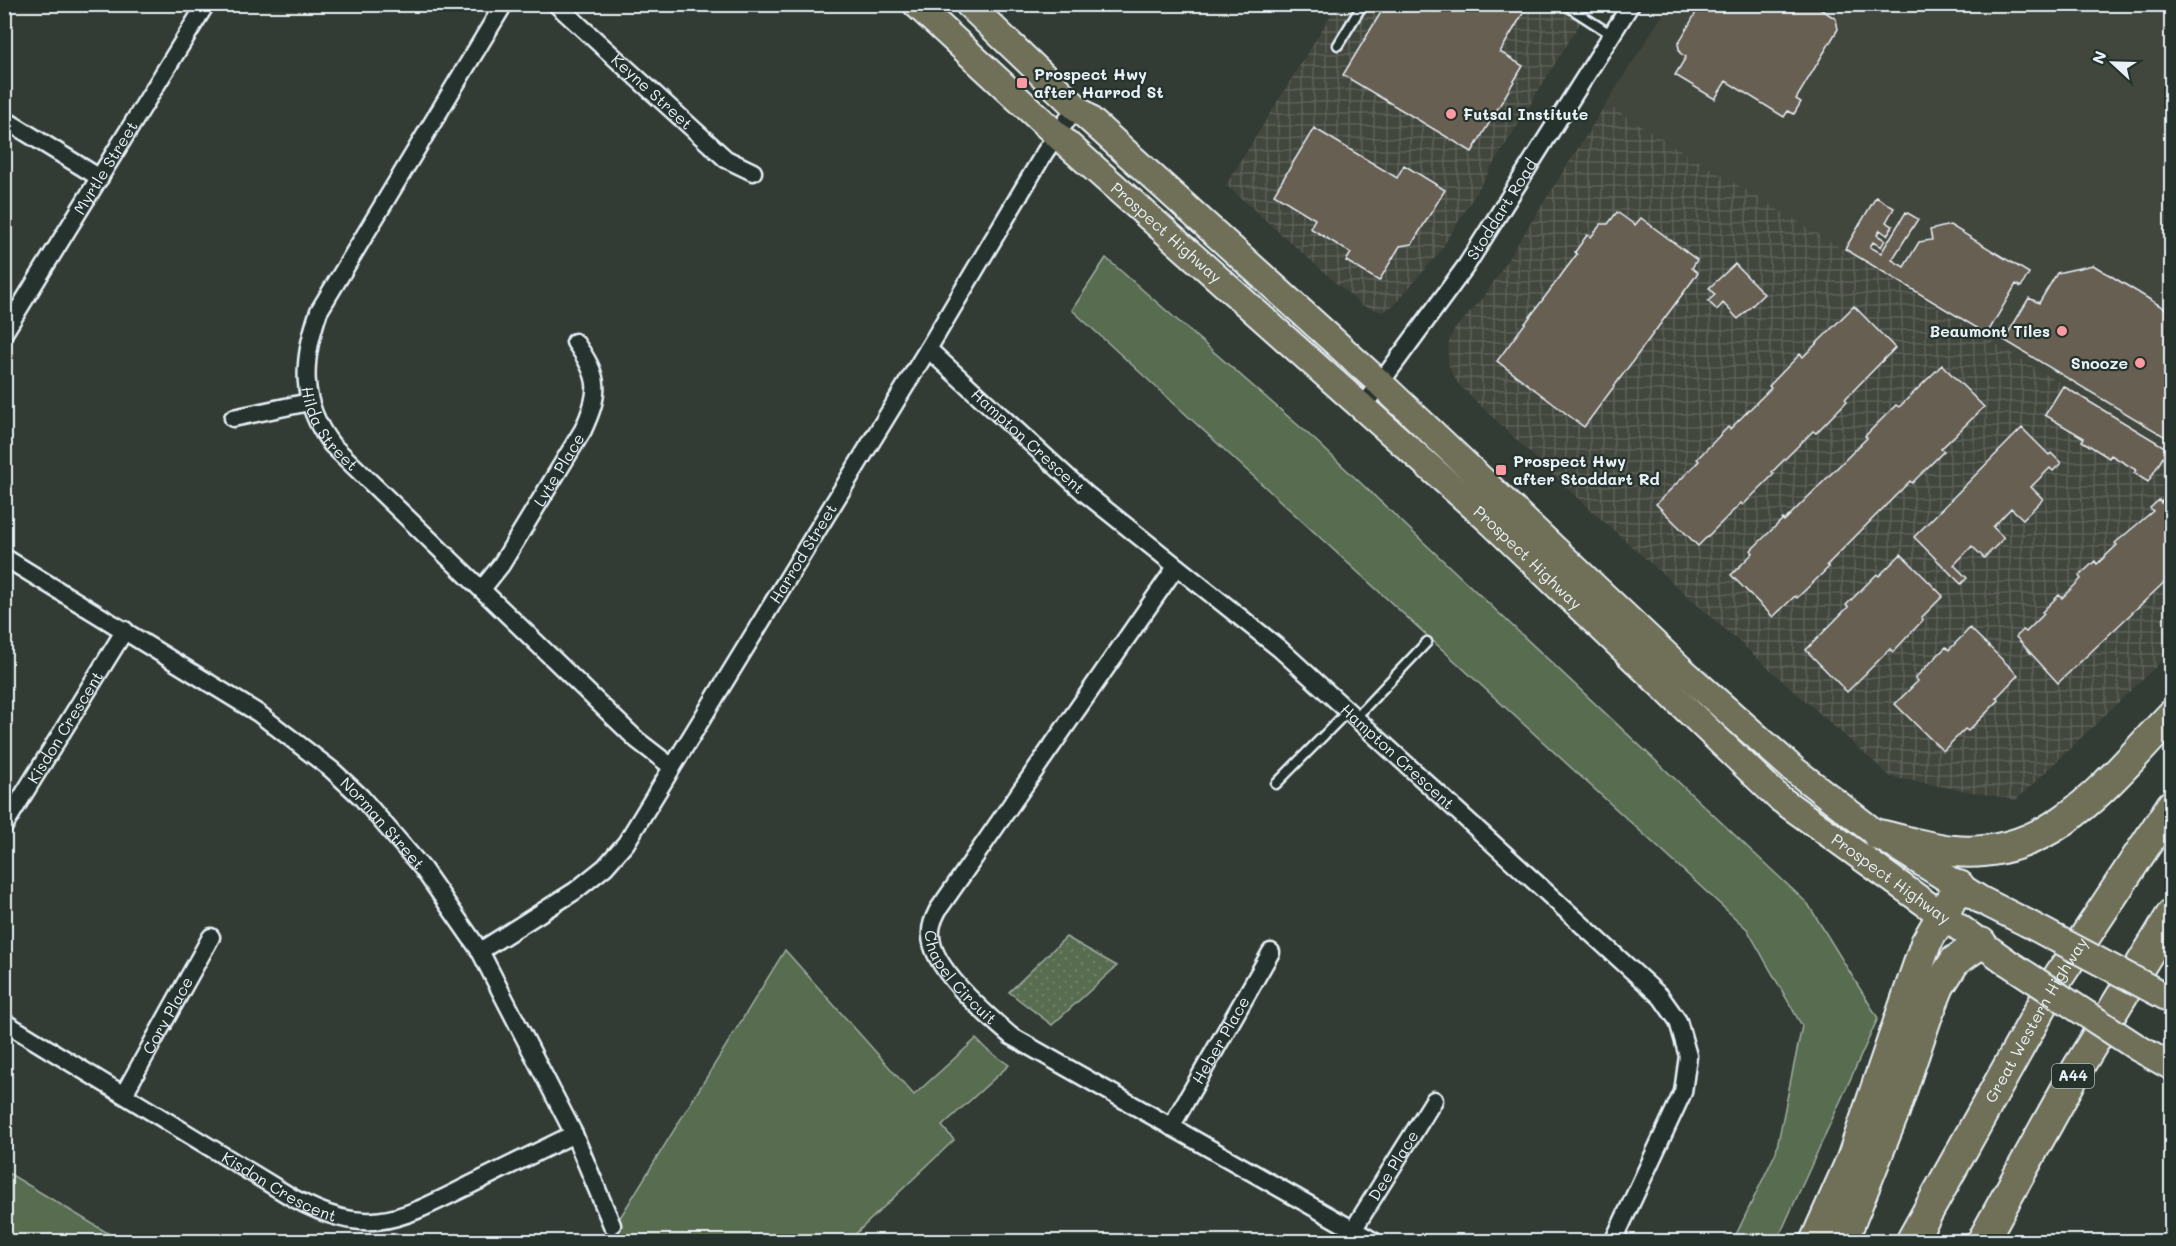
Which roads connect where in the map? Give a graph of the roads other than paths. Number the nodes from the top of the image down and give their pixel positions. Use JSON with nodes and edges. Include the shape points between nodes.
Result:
{"nodes":[{"id":1,"x":206,"y":4,"type":"edge"},
{"id":2,"x":504,"y":4,"type":"edge"},
{"id":3,"x":556,"y":4,"type":"edge"},
{"id":4,"x":916,"y":4,"type":"edge"},
{"id":5,"x":968,"y":4,"type":"edge"},
{"id":6,"x":1363,"y":4,"type":"edge"},
{"id":7,"x":1564,"y":4,"type":"edge"},
{"id":8,"x":1631,"y":4,"type":"edge"},
{"id":9,"x":1612,"y":35,"type":"junction"},
{"id":10,"x":1338,"y":45,"type":"dead end"},
{"id":11,"x":1076,"y":107,"type":"junction"},
{"id":12,"x":4,"y":119,"type":"edge"},
{"id":13,"x":1057,"y":135,"type":"junction"},
{"id":14,"x":753,"y":172,"type":"dead end"},
{"id":15,"x":100,"y":178,"type":"junction"},
{"id":16,"x":4,"y":333,"type":"edge"},
{"id":17,"x":575,"y":342,"type":"dead end"},
{"id":18,"x":928,"y":349,"type":"junction"},
{"id":19,"x":1381,"y":384,"type":"junction"},
{"id":20,"x":309,"y":402,"type":"junction"},
{"id":21,"x":1362,"y":408,"type":"junction"},
{"id":22,"x":233,"y":418,"type":"dead end"},
{"id":23,"x":4,"y":558,"type":"edge"},
{"id":24,"x":1176,"y":567,"type":"junction"},
{"id":25,"x":482,"y":589,"type":"junction"},
{"id":26,"x":124,"y":630,"type":"junction"},
{"id":27,"x":1427,"y":642,"type":"dead end"},
{"id":28,"x":1352,"y":714,"type":"junction"},
{"id":29,"x":2172,"y":715,"type":"edge"},
{"id":30,"x":672,"y":767,"type":"junction"},
{"id":31,"x":1276,"y":784,"type":"dead end"},
{"id":32,"x":2172,"y":805,"type":"edge"},
{"id":33,"x":4,"y":826,"type":"edge"},
{"id":34,"x":1878,"y":835,"type":"junction"},
{"id":35,"x":1959,"y":886,"type":"junction"},
{"id":36,"x":2172,"y":914,"type":"edge"},
{"id":37,"x":1941,"y":915,"type":"junction"},
{"id":38,"x":211,"y":937,"type":"dead end"},
{"id":39,"x":1981,"y":944,"type":"junction"},
{"id":40,"x":480,"y":951,"type":"junction"},
{"id":41,"x":1271,"y":952,"type":"dead end"},
{"id":42,"x":2172,"y":1000,"type":"edge"},
{"id":43,"x":4,"y":1022,"type":"edge"},
{"id":44,"x":2172,"y":1067,"type":"edge"},
{"id":45,"x":124,"y":1094,"type":"junction"},
{"id":46,"x":1434,"y":1100,"type":"dead end"},
{"id":47,"x":1171,"y":1127,"type":"junction"},
{"id":48,"x":574,"y":1134,"type":"junction"},
{"id":49,"x":612,"y":1226,"type":"dead end"},
{"id":50,"x":1353,"y":1230,"type":"junction"},
{"id":51,"x":1376,"y":1242,"type":"edge"},
{"id":52,"x":1613,"y":1242,"type":"edge"},
{"id":53,"x":1815,"y":1242,"type":"edge"},
{"id":54,"x":1842,"y":1242,"type":"edge"},
{"id":55,"x":1911,"y":1242,"type":"edge"},
{"id":56,"x":1982,"y":1242,"type":"edge"}],
"edges":[{"from":1,"to":15,"type":"street","name":"Myrtle Street"},
{"from":2,"to":20,"type":"street","name":"Hilda Street","via":[[319,311],[309,339],[305,368]]},
{"from":3,"to":14,"type":"street","name":"Keyne Street","via":[[726,159]]},
{"from":4,"to":13,"type":"main road","name":"Prospect Highway"},
{"from":5,"to":11,"type":"main road","name":"Prospect Highway"},
{"from":6,"to":10,"type":"lane"},
{"from":7,"to":9,"type":"lane"},
{"from":8,"to":9,"type":"street","name":"Stoddart Road"},
{"from":9,"to":19,"type":"street","name":"Stoddart Road","via":[[1466,266]]},
{"from":11,"to":13,"type":"street","name":"Harrod Street"},
{"from":11,"to":19,"type":"main road","name":"Prospect Highway"},
{"from":12,"to":15,"type":"street"},
{"from":13,"to":18,"type":"street","name":"Harrod Street"},
{"from":13,"to":21,"type":"main road","name":"Prospect Highway"},
{"from":15,"to":16,"type":"street","name":"Myrtle Street"},
{"from":17,"to":25,"type":"street","name":"Lyte Place","via":[[589,362],[596,383],[593,408],[501,565]]},
{"from":18,"to":24,"type":"street","name":"Hampton Crescent","via":[[1086,494]]},
{"from":18,"to":30,"type":"street","name":"Harrod Street"},
{"from":19,"to":21,"type":"street","name":"Stoddart Road"},
{"from":19,"to":34,"type":"main road","name":"Prospect Highway","via":[[1683,671],[1793,769]]},
{"from":20,"to":22,"type":"street"},
{"from":20,"to":25,"type":"street","name":"Hilda Street","via":[[332,446]]},
{"from":21,"to":37,"type":"main road","name":"Prospect Highway","via":[[1490,522],[1779,798]]},
{"from":23,"to":26,"type":"street","name":"Norman Street"},
{"from":24,"to":28,"type":"street","name":"Hampton Crescent","via":[[1280,649]]},
{"from":24,"to":47,"type":"street","name":"Chapel Circuit","via":[[938,910],[931,936],[946,971],[1011,1036]]},
{"from":25,"to":30,"type":"street","name":"Hilda Street","via":[[637,740]]},
{"from":26,"to":33,"type":"street","name":"Kisdon Crescent"},
{"from":26,"to":40,"type":"street","name":"Norman Street","via":[[258,713],[332,770],[392,831]]},
{"from":27,"to":28,"type":"lane"},
{"from":28,"to":31,"type":"lane"},
{"from":28,"to":52,"type":"street","name":"Hampton Crescent","via":[[1660,998],[1678,1021],[1688,1056],[1683,1092]]},
{"from":29,"to":34,"type":"highway","via":[[2078,811],[2035,838],[1981,852],[1955,851]]},
{"from":30,"to":40,"type":"street","name":"Harrod Street","via":[[626,843],[605,867],[575,891]]},
{"from":32,"to":55,"type":"highway","name":"Great Western Highway","via":[[2057,979]]},
{"from":34,"to":35,"type":"main road","name":"Prospect Highway"},
{"from":35,"to":37,"type":"highway"},
{"from":35,"to":42,"type":"main road","name":"Prospect Highway","bridge":true},
{"from":36,"to":56,"type":"highway","number":"A44","via":[[2079,1066]]},
{"from":37,"to":39,"type":"main road","name":"Prospect Highway"},
{"from":37,"to":53,"type":"highway","via":[[1926,943],[1852,1159]]},
{"from":38,"to":45,"type":"street","name":"Cory Place"},
{"from":39,"to":44,"type":"main road","name":"Prospect Highway","bridge":true},
{"from":39,"to":54,"type":"highway","via":[[1956,960],[1939,986]]},
{"from":40,"to":48,"type":"street","name":"Norman Street"},
{"from":41,"to":47,"type":"street","name":"Heber Place"},
{"from":43,"to":45,"type":"street","name":"Kisdon Crescent"},
{"from":45,"to":48,"type":"street","name":"Kisdon Crescent","via":[[293,1198],[325,1214],[356,1221],[411,1214]]},
{"from":46,"to":50,"type":"street","name":"Dee Place"},
{"from":47,"to":50,"type":"street","name":"Chapel Circuit"},
{"from":48,"to":49,"type":"street","name":"Norman Street"},
{"from":50,"to":51,"type":"street","name":"Chapel Circuit"}]}
